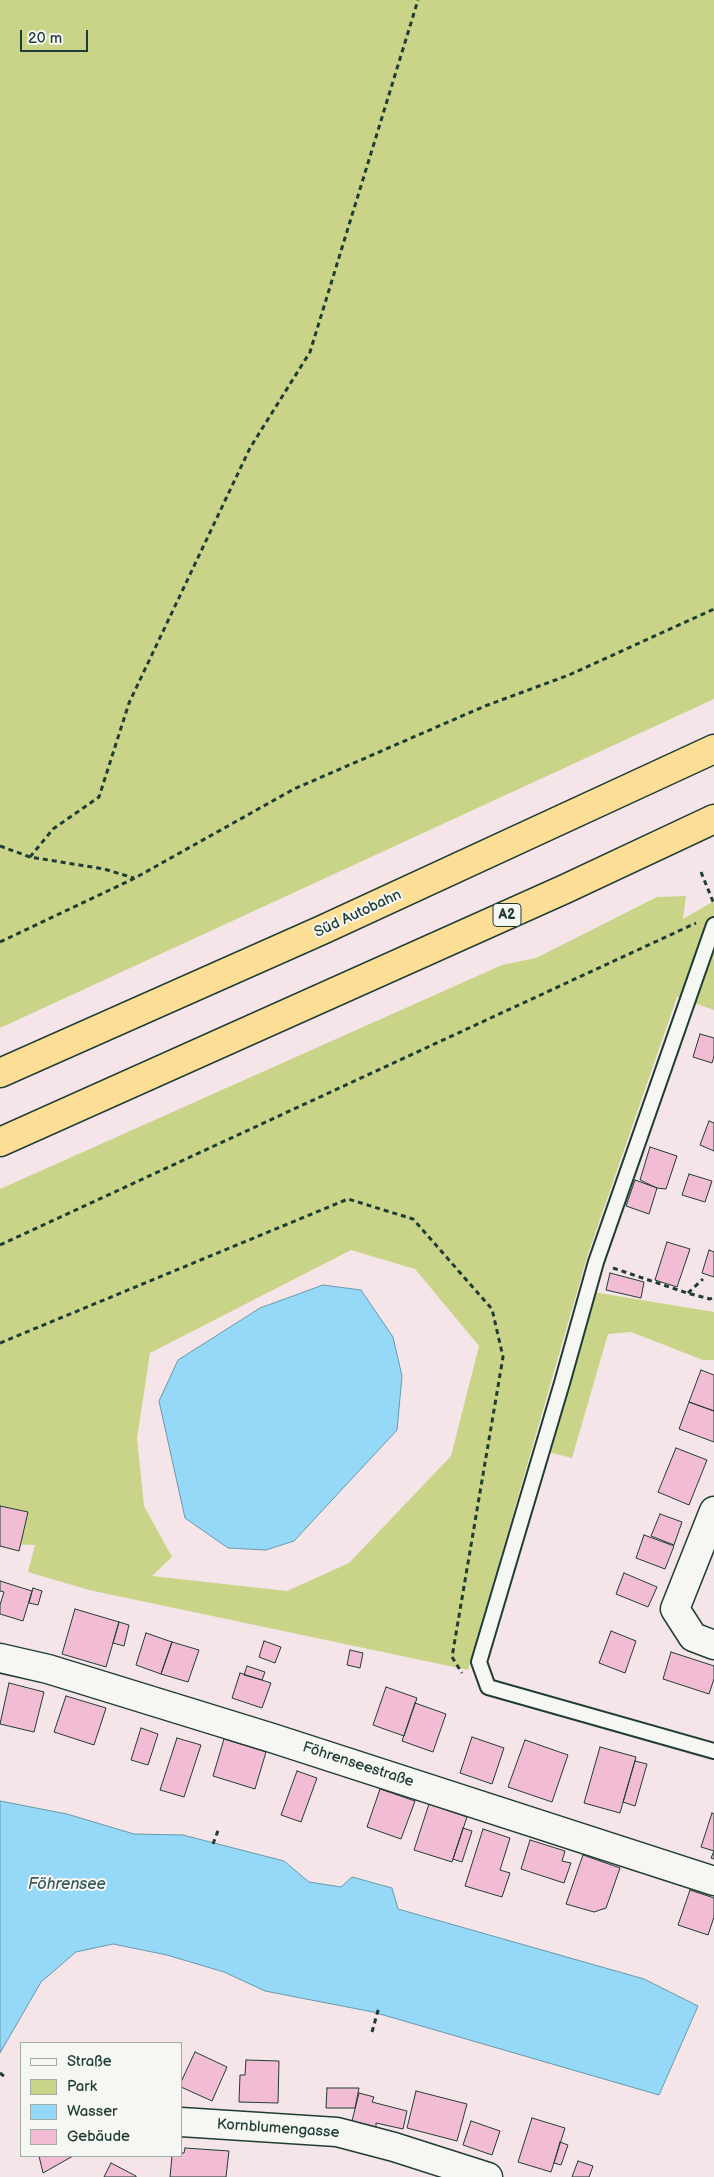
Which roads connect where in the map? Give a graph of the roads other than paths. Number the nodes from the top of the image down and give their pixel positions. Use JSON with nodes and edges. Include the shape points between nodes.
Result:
{"nodes":[{"id":1,"x":714,"y":749,"type":"edge"},
{"id":2,"x":714,"y":819,"type":"edge"},
{"id":3,"x":710,"y":922,"type":"edge"},
{"id":4,"x":0,"y":1073,"type":"edge"},
{"id":5,"x":0,"y":1142,"type":"edge"},
{"id":6,"x":714,"y":1510,"type":"edge"},
{"id":7,"x":714,"y":1644,"type":"edge"},
{"id":8,"x":0,"y":1658,"type":"edge"},
{"id":9,"x":714,"y":1751,"type":"edge"},
{"id":10,"x":714,"y":1881,"type":"edge"},
{"id":11,"x":182,"y":2122,"type":"edge"},
{"id":12,"x":488,"y":2177,"type":"edge"}],
"edges":[{"from":1,"to":4,"type":"highway","name":"Süd Autobahn","via":[[322,930]]},
{"from":2,"to":5,"type":"highway","number":"A2"},
{"from":3,"to":9,"type":"lane","via":[[596,1262],[479,1662],[488,1687]]},
{"from":6,"to":7,"type":"street","via":[[675,1609],[693,1637]]},
{"from":8,"to":10,"type":"street","name":"Föhrenseestraße","via":[[48,1669],[272,1738]]},
{"from":11,"to":12,"type":"street","name":"Kornblumengasse","via":[[337,2132]]}]}
